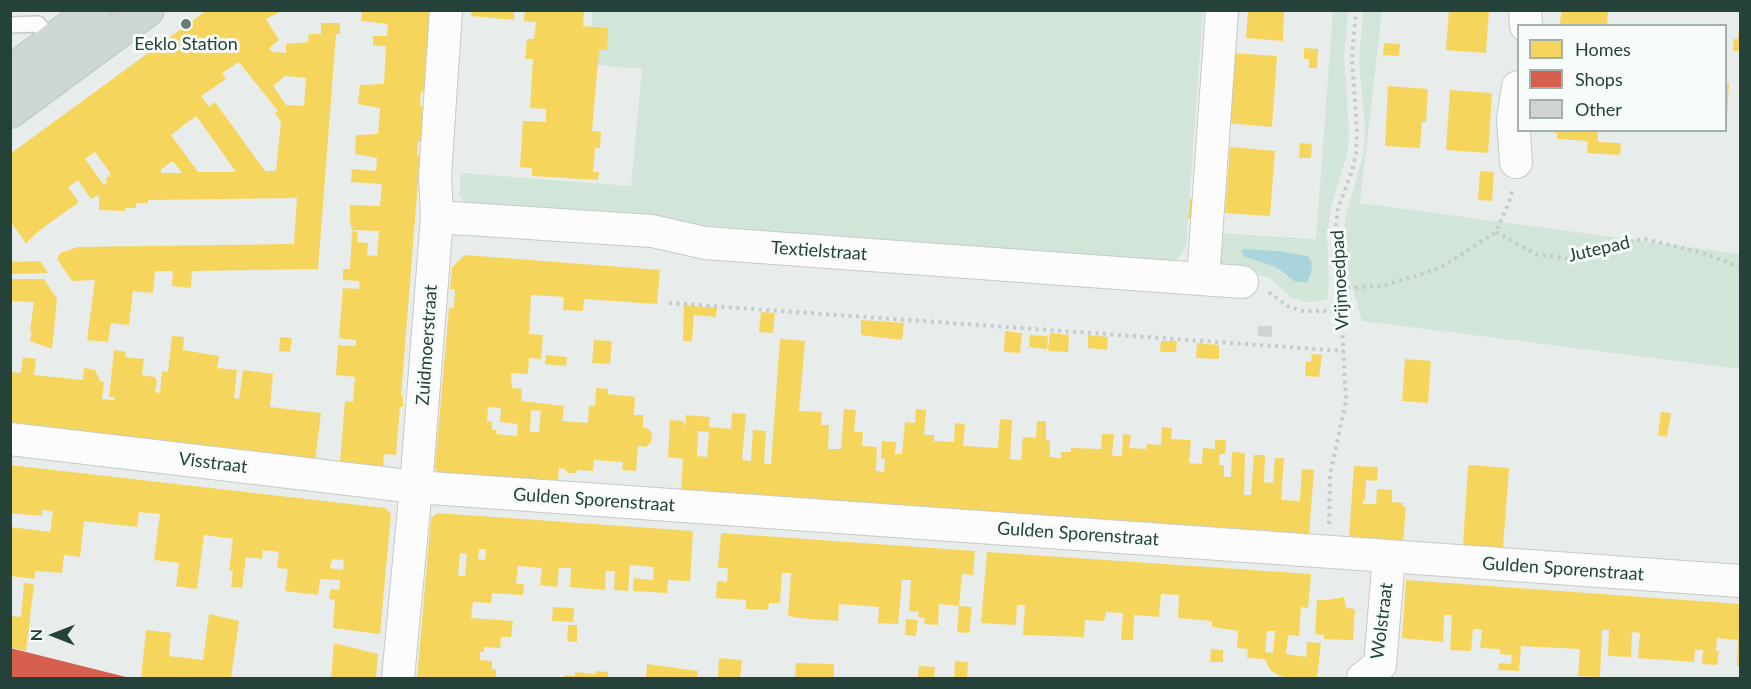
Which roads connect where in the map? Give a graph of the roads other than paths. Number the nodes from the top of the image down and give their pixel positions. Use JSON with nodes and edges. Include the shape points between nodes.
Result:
{"nodes":[{"id":1,"x":94,"y":10,"type":"edge"},
{"id":2,"x":147,"y":10,"type":"edge"},
{"id":3,"x":446,"y":10,"type":"edge"},
{"id":4,"x":1222,"y":10,"type":"edge"},
{"id":5,"x":17,"y":25,"type":"edge"},
{"id":6,"x":10,"y":34,"type":"edge"},
{"id":7,"x":52,"y":41,"type":"junction"},
{"id":8,"x":10,"y":73,"type":"edge"},
{"id":9,"x":42,"y":88,"type":"junction"},
{"id":10,"x":1517,"y":93,"type":"edge"},
{"id":11,"x":10,"y":111,"type":"edge"},
{"id":12,"x":1516,"y":162,"type":"road end"},
{"id":13,"x":437,"y":217,"type":"junction"},
{"id":14,"x":1203,"y":279,"type":"junction"},
{"id":15,"x":1242,"y":282,"type":"road end"},
{"id":16,"x":10,"y":439,"type":"edge"},
{"id":17,"x":416,"y":487,"type":"junction"},
{"id":18,"x":1389,"y":556,"type":"junction"},
{"id":19,"x":1740,"y":581,"type":"edge"},
{"id":20,"x":398,"y":678,"type":"edge"},
{"id":21,"x":1363,"y":678,"type":"edge"}],
"edges":[{"from":1,"to":7,"type":"main road"},
{"from":2,"to":9,"type":"main road"},
{"from":3,"to":13,"type":"street","name":"Zuidmoerstraat","via":[[435,176]]},
{"from":4,"to":14,"type":"street"},
{"from":5,"to":6,"type":"lane"},
{"from":5,"to":7,"type":"lane","via":[[38,24]]},
{"from":7,"to":8,"type":"main road"},
{"from":7,"to":9,"type":"lane"},
{"from":9,"to":11,"type":"main road"},
{"from":10,"to":12,"type":"street","via":[[1513,119]]},
{"from":13,"to":14,"type":"street","name":"Textielstraat","via":[[652,231],[716,244]]},
{"from":13,"to":17,"type":"street","name":"Zuidmoerstraat"},
{"from":14,"to":15,"type":"street","name":"Textielstraat"},
{"from":16,"to":17,"type":"street","name":"Visstraat"},
{"from":17,"to":18,"type":"street","name":"Gulden Sporenstraat"},
{"from":17,"to":20,"type":"street","name":"Zuidmoerstraat"},
{"from":18,"to":19,"type":"street","name":"Gulden Sporenstraat"},
{"from":18,"to":21,"type":"street","name":"Wolstraat","via":[[1380,665]]}]}
